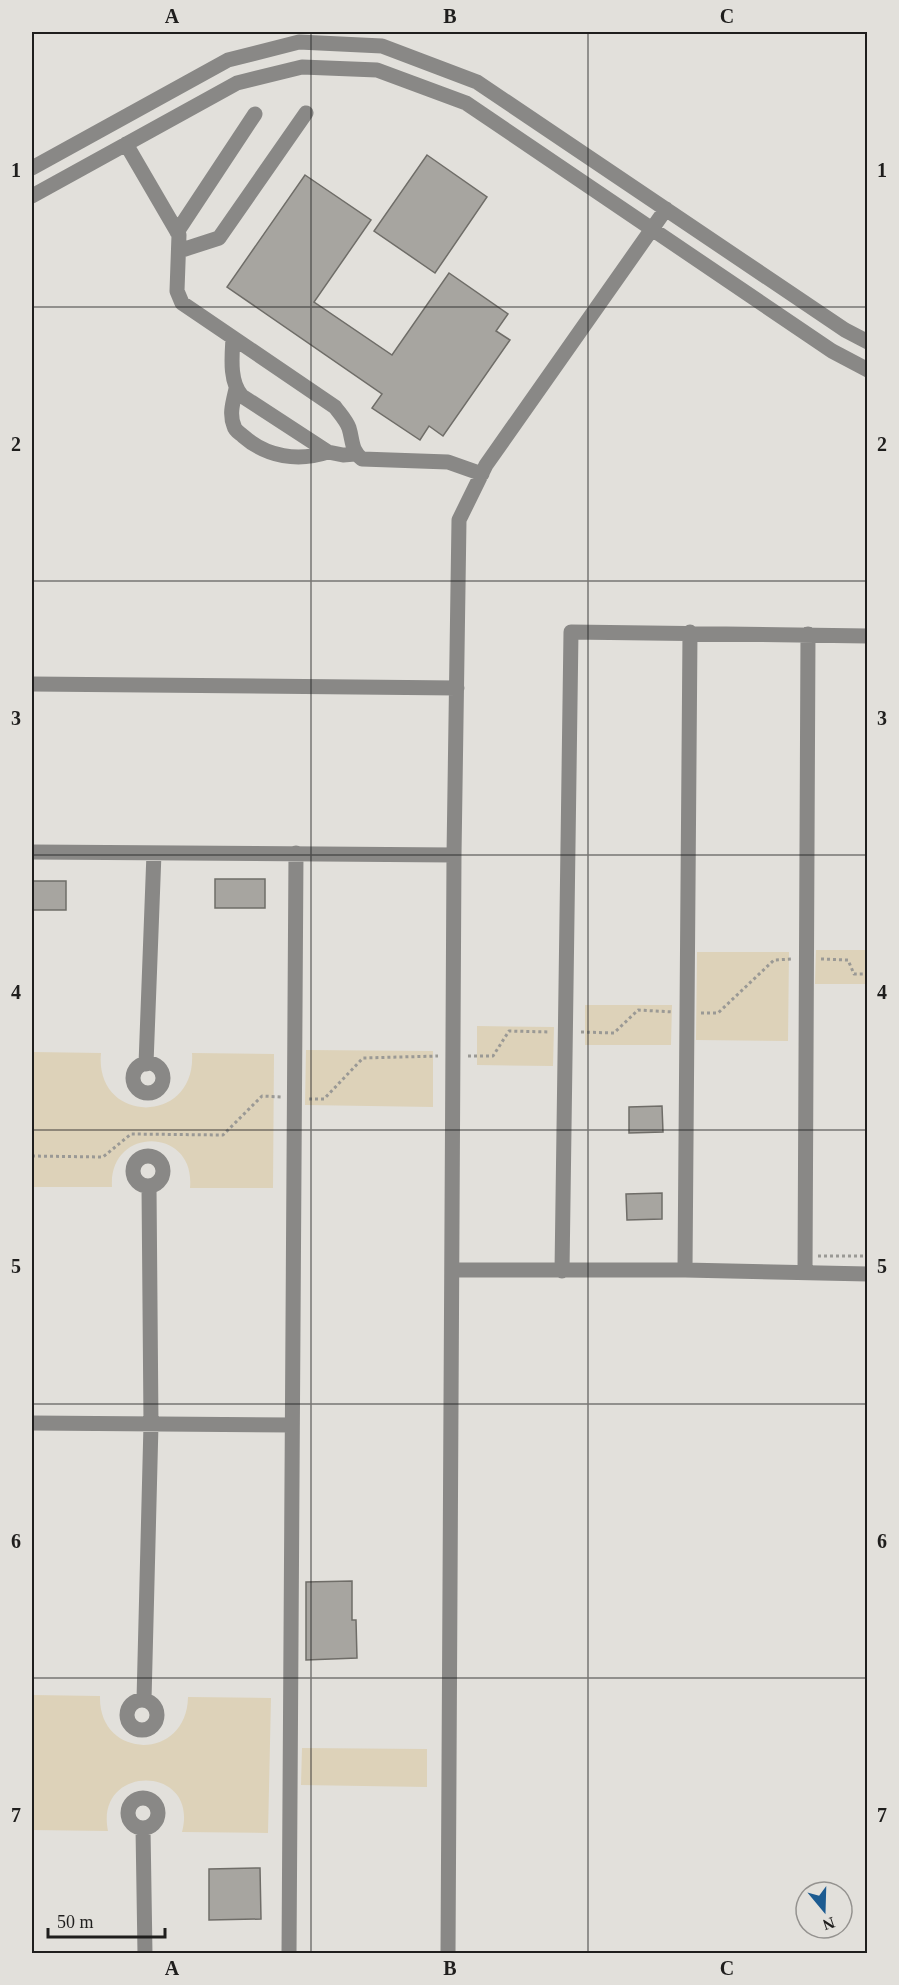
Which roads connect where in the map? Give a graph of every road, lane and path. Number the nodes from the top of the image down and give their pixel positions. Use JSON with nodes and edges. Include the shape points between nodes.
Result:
{"nodes":[{"id":1,"x":306,"y":113,"type":"dead end"},
{"id":2,"x":255,"y":114,"type":"dead end"},
{"id":3,"x":126,"y":144,"type":"junction"},
{"id":4,"x":32,"y":168,"type":"edge"},
{"id":5,"x":32,"y":196,"type":"edge"},
{"id":6,"x":666,"y":209,"type":"junction"},
{"id":7,"x":652,"y":229,"type":"junction"},
{"id":8,"x":177,"y":232,"type":"junction"},
{"id":9,"x":178,"y":250,"type":"junction"},
{"id":10,"x":233,"y":338,"type":"junction"},
{"id":11,"x":867,"y":342,"type":"edge"},
{"id":12,"x":867,"y":370,"type":"edge"},
{"id":13,"x":236,"y":389,"type":"junction"},
{"id":14,"x":328,"y":452,"type":"junction"},
{"id":15,"x":355,"y":454,"type":"junction"},
{"id":16,"x":482,"y":474,"type":"junction"},
{"id":17,"x":690,"y":632,"type":"junction"},
{"id":18,"x":808,"y":634,"type":"junction"},
{"id":19,"x":867,"y":636,"type":"edge"},
{"id":20,"x":32,"y":684,"type":"edge"},
{"id":21,"x":457,"y":688,"type":"junction"},
{"id":22,"x":32,"y":852,"type":"edge"},
{"id":23,"x":154,"y":853,"type":"junction"},
{"id":24,"x":296,"y":853,"type":"junction"},
{"id":25,"x":454,"y":855,"type":"junction"},
{"id":26,"x":146,"y":1064,"type":"dead end"},
{"id":27,"x":149,"y":1186,"type":"dead end"},
{"id":28,"x":452,"y":1270,"type":"junction"},
{"id":29,"x":685,"y":1270,"type":"junction"},
{"id":30,"x":562,"y":1271,"type":"junction"},
{"id":31,"x":805,"y":1273,"type":"junction"},
{"id":32,"x":867,"y":1274,"type":"edge"},
{"id":33,"x":32,"y":1423,"type":"edge"},
{"id":34,"x":151,"y":1424,"type":"junction"},
{"id":35,"x":292,"y":1425,"type":"junction"},
{"id":36,"x":144,"y":1700,"type":"dead end"},
{"id":37,"x":143,"y":1828,"type":"dead end"},
{"id":38,"x":145,"y":1953,"type":"edge"},
{"id":39,"x":289,"y":1953,"type":"edge"},
{"id":40,"x":448,"y":1953,"type":"edge"}],
"edges":[{"from":1,"to":9,"type":"street","via":[[219,238]]},
{"from":2,"to":8,"type":"street"},
{"from":3,"to":5,"type":"street"},
{"from":3,"to":7,"type":"street","via":[[237,83],[302,67],[377,70],[466,103]]},
{"from":3,"to":8,"type":"street"},
{"from":4,"to":6,"type":"street","via":[[228,60],[299,42],[382,46],[477,82]]},
{"from":6,"to":7,"type":"street"},
{"from":6,"to":11,"type":"street"},
{"from":7,"to":12,"type":"street","via":[[832,351]]},
{"from":7,"to":16,"type":"street"},
{"from":8,"to":9,"type":"street"},
{"from":9,"to":10,"type":"street","via":[[177,291],[182,303]]},
{"from":10,"to":13,"type":"street"},
{"from":10,"to":15,"type":"street","via":[[335,407],[349,430]]},
{"from":13,"to":14,"type":"street"},
{"from":13,"to":14,"type":"street","via":[[231,412],[234,429],[249,441],[270,453],[295,457]]},
{"from":14,"to":15,"type":"street"},
{"from":15,"to":16,"type":"street","via":[[362,459],[448,462]]},
{"from":16,"to":21,"type":"street","via":[[459,520]]},
{"from":17,"to":18,"type":"street"},
{"from":17,"to":29,"type":"street"},
{"from":17,"to":30,"type":"street","via":[[571,632]]},
{"from":18,"to":19,"type":"street"},
{"from":18,"to":31,"type":"street"},
{"from":20,"to":21,"type":"street"},
{"from":21,"to":25,"type":"street"},
{"from":22,"to":23,"type":"street"},
{"from":23,"to":24,"type":"street"},
{"from":23,"to":26,"type":"street"},
{"from":24,"to":25,"type":"street"},
{"from":24,"to":35,"type":"street"},
{"from":25,"to":28,"type":"street"},
{"from":27,"to":34,"type":"street"},
{"from":28,"to":30,"type":"street"},
{"from":28,"to":40,"type":"street"},
{"from":29,"to":30,"type":"street"},
{"from":29,"to":31,"type":"street"},
{"from":31,"to":32,"type":"street"},
{"from":33,"to":34,"type":"street"},
{"from":34,"to":35,"type":"street"},
{"from":34,"to":36,"type":"street"},
{"from":35,"to":39,"type":"street"},
{"from":37,"to":38,"type":"street"}]}
